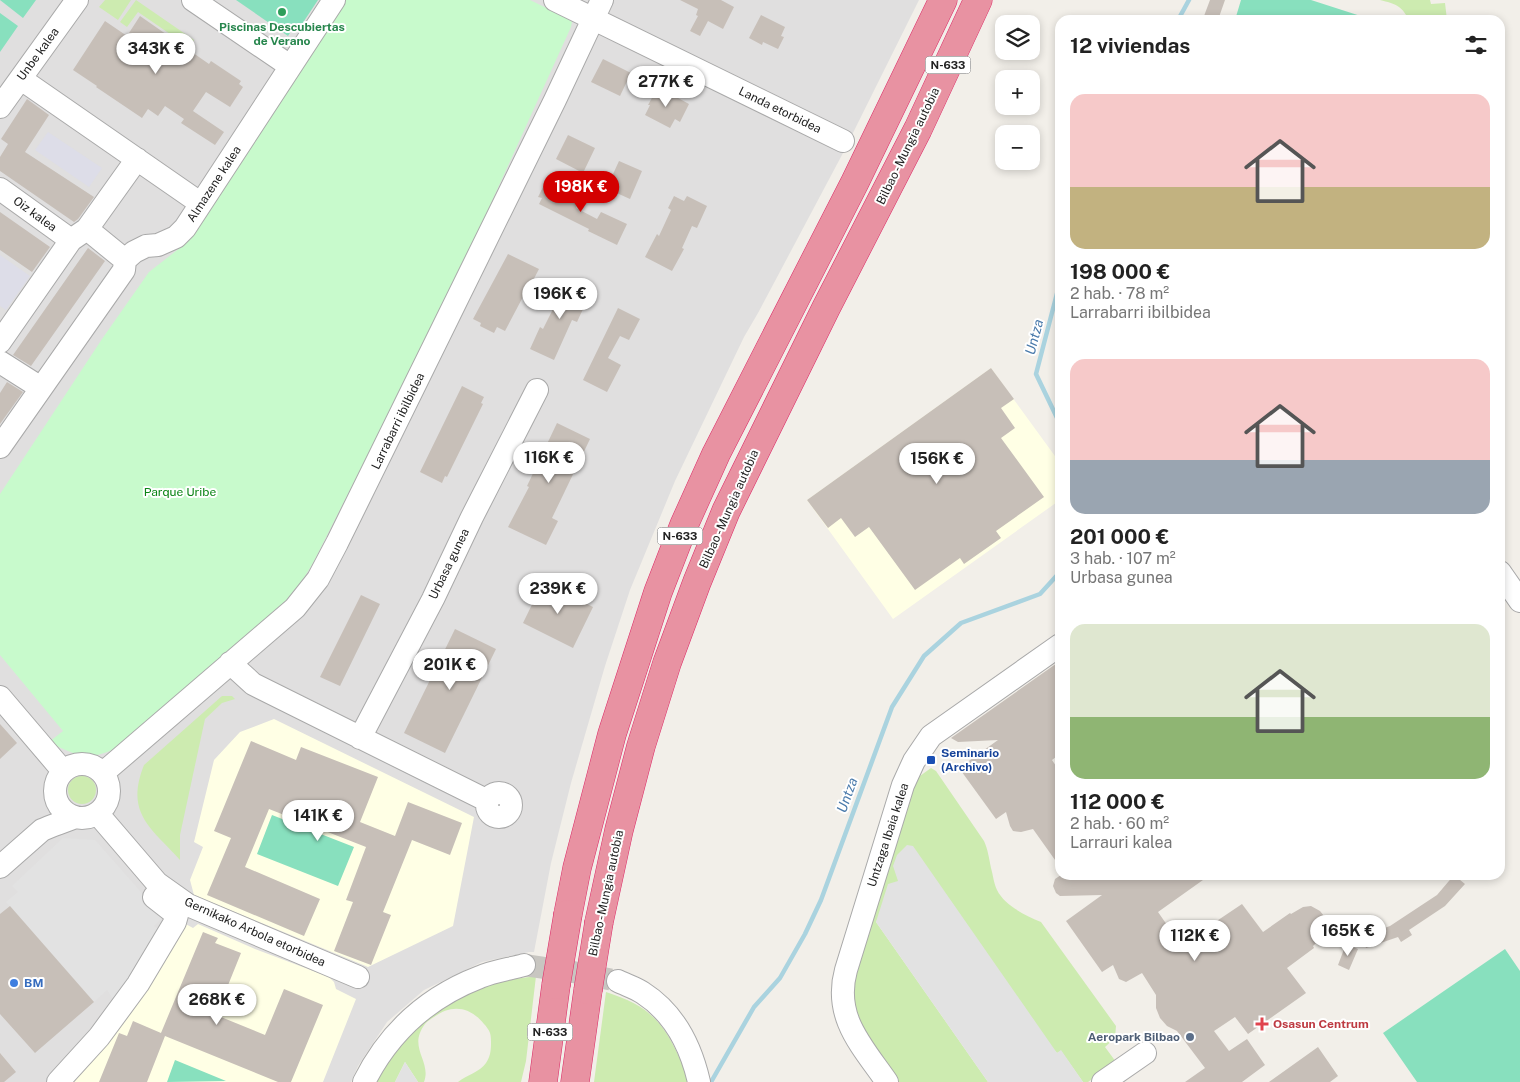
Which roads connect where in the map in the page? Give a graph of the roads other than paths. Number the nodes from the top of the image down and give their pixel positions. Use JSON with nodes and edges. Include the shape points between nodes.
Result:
{"nodes":[{"id":1,"x":77,"y":0,"type":"edge"},
{"id":2,"x":193,"y":0,"type":"edge"},
{"id":3,"x":334,"y":0,"type":"edge"},
{"id":4,"x":555,"y":0,"type":"edge"},
{"id":5,"x":943,"y":0,"type":"edge"},
{"id":6,"x":978,"y":0,"type":"edge"},
{"id":7,"x":598,"y":10,"type":"edge"},
{"id":8,"x":290,"y":66,"type":"junction"},
{"id":9,"x":20,"y":79,"type":"junction"},
{"id":10,"x":0,"y":108,"type":"edge"},
{"id":11,"x":843,"y":141,"type":"dead end"},
{"id":12,"x":137,"y":159,"type":"junction"},
{"id":13,"x":0,"y":189,"type":"edge"},
{"id":14,"x":200,"y":203,"type":"junction"},
{"id":15,"x":79,"y":235,"type":"junction"},
{"id":16,"x":125,"y":260,"type":"junction"},
{"id":17,"x":0,"y":342,"type":"edge"},
{"id":18,"x":0,"y":362,"type":"edge"},
{"id":19,"x":42,"y":388,"type":"junction"},
{"id":20,"x":537,"y":390,"type":"dead end"},
{"id":21,"x":0,"y":447,"type":"edge"},
{"id":22,"x":1505,"y":579,"type":"edge"},
{"id":23,"x":1520,"y":601,"type":"edge"},
{"id":24,"x":1055,"y":649,"type":"edge"},
{"id":25,"x":230,"y":663,"type":"junction"},
{"id":26,"x":0,"y":697,"type":"edge"},
{"id":27,"x":360,"y":738,"type":"junction"},
{"id":28,"x":63,"y":771,"type":"junction"},
{"id":29,"x":103,"y":774,"type":"junction"},
{"id":30,"x":56,"y":796,"type":"junction"},
{"id":31,"x":488,"y":801,"type":"dead end"},
{"id":32,"x":97,"y":813,"type":"junction"},
{"id":33,"x":75,"y":817,"type":"junction"},
{"id":34,"x":0,"y":855,"type":"edge"},
{"id":35,"x":0,"y":867,"type":"edge"},
{"id":36,"x":157,"y":883,"type":"junction"},
{"id":37,"x":524,"y":966,"type":"tunnel mouth"},
{"id":38,"x":358,"y":976,"type":"dead end"},
{"id":39,"x":618,"y":981,"type":"tunnel mouth"},
{"id":40,"x":1145,"y":1053,"type":"dead end"},
{"id":41,"x":543,"y":1081,"type":"edge"},
{"id":42,"x":58,"y":1082,"type":"edge"},
{"id":43,"x":364,"y":1082,"type":"edge"},
{"id":44,"x":575,"y":1082,"type":"edge"},
{"id":45,"x":699,"y":1082,"type":"edge"},
{"id":46,"x":886,"y":1082,"type":"edge"},
{"id":47,"x":1104,"y":1082,"type":"edge"}],
"edges":[{"from":1,"to":9,"type":"street","name":"Unbe kalea"},
{"from":2,"to":8,"type":"street"},
{"from":3,"to":8,"type":"street","name":"Almazene kalea"},
{"from":4,"to":7,"type":"street","name":"Landa etorbidea"},
{"from":5,"to":41,"type":"highway","number":"N-633","bridge":true,"via":[[855,182],[716,454],[661,584],[612,734],[578,868],[556,985]]},
{"from":6,"to":44,"type":"highway","name":"Bilbao - Mungia autobia","number":"N-633","bridge":true,"via":[[918,129],[726,511],[697,582],[640,746],[619,830],[599,922]]},
{"from":7,"to":11,"type":"street","name":"Landa etorbidea"},
{"from":7,"to":25,"type":"street","name":"Larrabarri ibilbidea","via":[[318,579],[295,608]]},
{"from":8,"to":14,"type":"street","name":"Almazene kalea"},
{"from":9,"to":10,"type":"street","name":"Unbe kalea"},
{"from":9,"to":12,"type":"street"},
{"from":12,"to":14,"type":"street"},
{"from":12,"to":15,"type":"street"},
{"from":13,"to":15,"type":"street","name":"Oiz kalea"},
{"from":14,"to":16,"type":"street","name":"Almazene kalea","via":[[189,223],[176,237],[146,246]]},
{"from":15,"to":16,"type":"street","name":"Oiz kalea"},
{"from":15,"to":17,"type":"street"},
{"from":16,"to":19,"type":"street","via":[[124,270]]},
{"from":18,"to":19,"type":"street"},
{"from":19,"to":21,"type":"street"},
{"from":20,"to":27,"type":"street","name":"Urbasa gunea","via":[[433,600]]},
{"from":22,"to":23,"type":"street"},
{"from":24,"to":46,"type":"street","name":"Untzaga Ibaia kalea","via":[[931,736],[903,785],[843,985],[844,1004],[852,1031]]},
{"from":25,"to":27,"type":"street","via":[[253,684]]},
{"from":25,"to":29,"type":"street","name":"Larrabarri ibilbidea"},
{"from":26,"to":28,"type":"street"},
{"from":27,"to":31,"type":"street"},
{"from":28,"to":29,"type":"street","via":[[70,766],[88,764]]},
{"from":28,"to":30,"type":"street","via":[[55,787]]},
{"from":29,"to":32,"type":"street","via":[[108,781],[108,799]]},
{"from":30,"to":33,"type":"street","via":[[62,809]]},
{"from":30,"to":34,"type":"street","via":[[40,821]]},
{"from":32,"to":33,"type":"street","via":[[90,817]]},
{"from":32,"to":36,"type":"street","name":"Gernikako Arbola etorbidea"},
{"from":33,"to":35,"type":"street","via":[[42,830]]},
{"from":36,"to":38,"type":"street","name":"Gernikako Arbola etorbidea","via":[[188,905]]},
{"from":36,"to":42,"type":"street","via":[[148,891],[177,915],[175,922],[138,984],[99,1037]]},
{"from":37,"to":43,"type":"street","via":[[481,976],[412,1016],[378,1056]]},
{"from":39,"to":45,"type":"street","via":[[642,992],[664,1010],[681,1033],[696,1065]]},
{"from":40,"to":47,"type":"street"}]}
